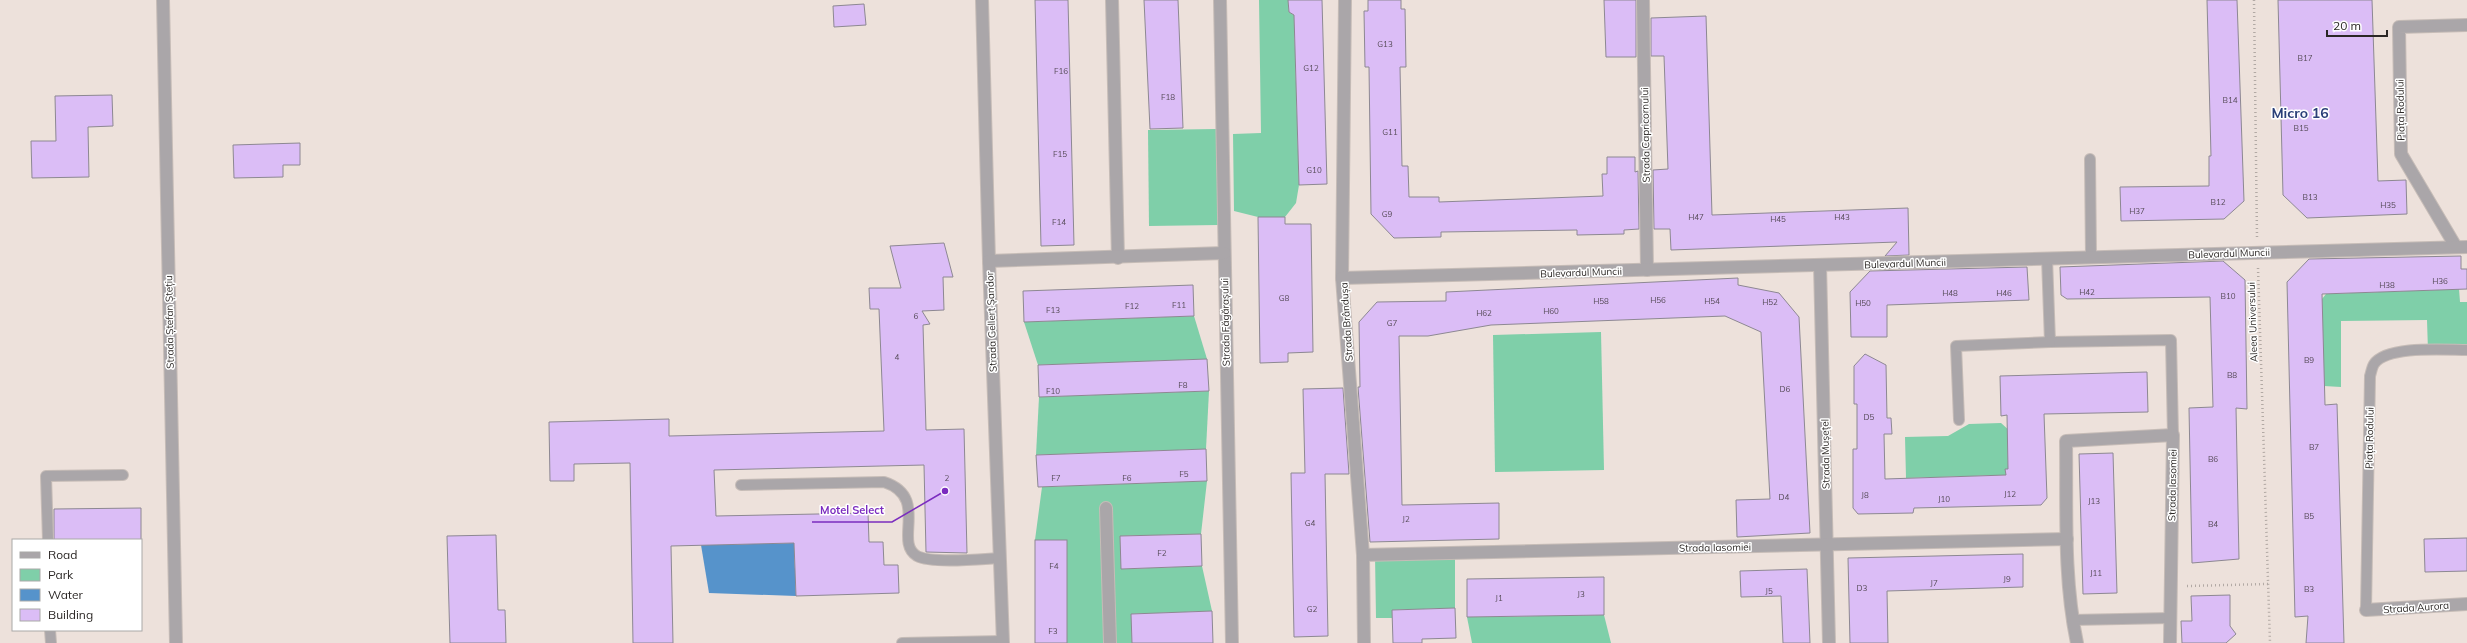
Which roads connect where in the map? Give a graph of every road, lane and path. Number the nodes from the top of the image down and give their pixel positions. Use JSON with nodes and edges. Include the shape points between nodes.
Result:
{"nodes":[{"id":1,"x":163,"y":0,"type":"edge"},
{"id":2,"x":982,"y":0,"type":"edge"},
{"id":3,"x":1112,"y":0,"type":"edge"},
{"id":4,"x":1220,"y":0,"type":"edge"},
{"id":5,"x":1345,"y":0,"type":"edge"},
{"id":6,"x":1643,"y":0,"type":"edge"},
{"id":7,"x":2254,"y":0,"type":"edge"},
{"id":8,"x":2467,"y":25,"type":"edge"},
{"id":9,"x":2090,"y":159,"type":"dead end"},
{"id":10,"x":2461,"y":247,"type":"edge"},
{"id":11,"x":2258,"y":252,"type":"junction"},
{"id":12,"x":1224,"y":253,"type":"junction"},
{"id":13,"x":2091,"y":257,"type":"junction"},
{"id":14,"x":1118,"y":258,"type":"junction"},
{"id":15,"x":2047,"y":258,"type":"junction"},
{"id":16,"x":989,"y":261,"type":"junction"},
{"id":17,"x":1820,"y":265,"type":"junction"},
{"id":18,"x":1647,"y":270,"type":"junction"},
{"id":19,"x":1342,"y":278,"type":"junction"},
{"id":20,"x":2050,"y":342,"type":"junction"},
{"id":21,"x":2467,"y":350,"type":"edge"},
{"id":22,"x":1959,"y":420,"type":"dead end"},
{"id":23,"x":2173,"y":435,"type":"junction"},
{"id":24,"x":124,"y":475,"type":"dead end"},
{"id":25,"x":741,"y":485,"type":"dead end"},
{"id":26,"x":1106,"y":508,"type":"dead end"},
{"id":27,"x":48,"y":539,"type":"edge"},
{"id":28,"x":2067,"y":539,"type":"junction"},
{"id":29,"x":1827,"y":545,"type":"junction"},
{"id":30,"x":1363,"y":555,"type":"junction"},
{"id":31,"x":1000,"y":558,"type":"junction"},
{"id":32,"x":2268,"y":584,"type":"junction"},
{"id":33,"x":2171,"y":586,"type":"junction"},
{"id":34,"x":2467,"y":604,"type":"edge"},
{"id":35,"x":2366,"y":610,"type":"joint"},
{"id":36,"x":2171,"y":618,"type":"junction"},
{"id":37,"x":2072,"y":620,"type":"junction"},
{"id":38,"x":50,"y":631,"type":"edge"},
{"id":39,"x":1003,"y":642,"type":"edge"},
{"id":40,"x":51,"y":643,"type":"edge"},
{"id":41,"x":176,"y":643,"type":"edge"},
{"id":42,"x":902,"y":643,"type":"edge"},
{"id":43,"x":1110,"y":643,"type":"edge"},
{"id":44,"x":1232,"y":643,"type":"edge"},
{"id":45,"x":1364,"y":643,"type":"edge"},
{"id":46,"x":1829,"y":643,"type":"edge"},
{"id":47,"x":2077,"y":643,"type":"edge"},
{"id":48,"x":2170,"y":643,"type":"edge"},
{"id":49,"x":2270,"y":643,"type":"edge"}],
"edges":[{"from":1,"to":41,"type":"street","name":"Strada Ștefan Ștețiu"},
{"from":2,"to":16,"type":"street","name":"Strada Gellert Șandor"},
{"from":3,"to":14,"type":"street"},
{"from":4,"to":12,"type":"street","name":"Strada Făgărașului"},
{"from":5,"to":19,"type":"street","name":"Strada Brândușa"},
{"from":6,"to":18,"type":"street","name":"Strada Capricornului"},
{"from":7,"to":11,"type":"path","name":"Aleea Universului"},
{"from":8,"to":10,"type":"street","name":"Piața Rodului","via":[[2399,27],[2401,154]]},
{"from":9,"to":13,"type":"lane"},
{"from":10,"to":11,"type":"street","name":"Bulevardul Muncii"},
{"from":11,"to":13,"type":"street","name":"Bulevardul Muncii"},
{"from":11,"to":32,"type":"path","name":"Aleea Universului"},
{"from":12,"to":14,"type":"street"},
{"from":12,"to":44,"type":"street","name":"Strada Făgărașului"},
{"from":13,"to":15,"type":"street","name":"Bulevardul Muncii"},
{"from":14,"to":16,"type":"street"},
{"from":15,"to":17,"type":"street","name":"Bulevardul Muncii"},
{"from":15,"to":20,"type":"lane"},
{"from":16,"to":31,"type":"street","name":"Strada Gellert Șandor"},
{"from":17,"to":18,"type":"street","name":"Bulevardul Muncii"},
{"from":17,"to":29,"type":"street","name":"Strada Mușețel"},
{"from":18,"to":19,"type":"street","name":"Bulevardul Muncii"},
{"from":19,"to":30,"type":"street","name":"Strada Brândușa"},
{"from":20,"to":22,"type":"lane","via":[[1956,346]]},
{"from":20,"to":23,"type":"lane","via":[[2172,340]]},
{"from":21,"to":35,"type":"lane","name":"Piața Rodului","via":[[2388,354],[2374,364],[2370,376]]},
{"from":23,"to":28,"type":"street","name":"Strada Iasomiei","via":[[2066,441]]},
{"from":23,"to":33,"type":"street","name":"Strada Iasomiei"},
{"from":24,"to":27,"type":"lane","via":[[46,476]]},
{"from":25,"to":31,"type":"lane","via":[[884,482],[897,486],[905,494],[908,503],[909,544],[916,555],[927,559]]},
{"from":26,"to":43,"type":"street"},
{"from":28,"to":29,"type":"street","name":"Strada Iasomiei"},
{"from":28,"to":37,"type":"street","name":"Strada Iasomiei"},
{"from":29,"to":30,"type":"street","name":"Strada Iasomiei"},
{"from":29,"to":46,"type":"street","name":"Strada Mușețel"},
{"from":30,"to":45,"type":"street","name":"Strada Brândușa"},
{"from":31,"to":39,"type":"street","name":"Strada Gellert Șandor"},
{"from":32,"to":33,"type":"path"},
{"from":32,"to":49,"type":"path","name":"Aleea Universului"},
{"from":33,"to":36,"type":"street","name":"Strada Iasomiei"},
{"from":34,"to":35,"type":"street","name":"Strada Aurora"},
{"from":36,"to":37,"type":"lane"},
{"from":36,"to":48,"type":"street","name":"Strada Iasomiei"},
{"from":37,"to":47,"type":"street","name":"Strada Iasomiei"},
{"from":38,"to":40,"type":"lane"},
{"from":39,"to":42,"type":"lane"}]}
